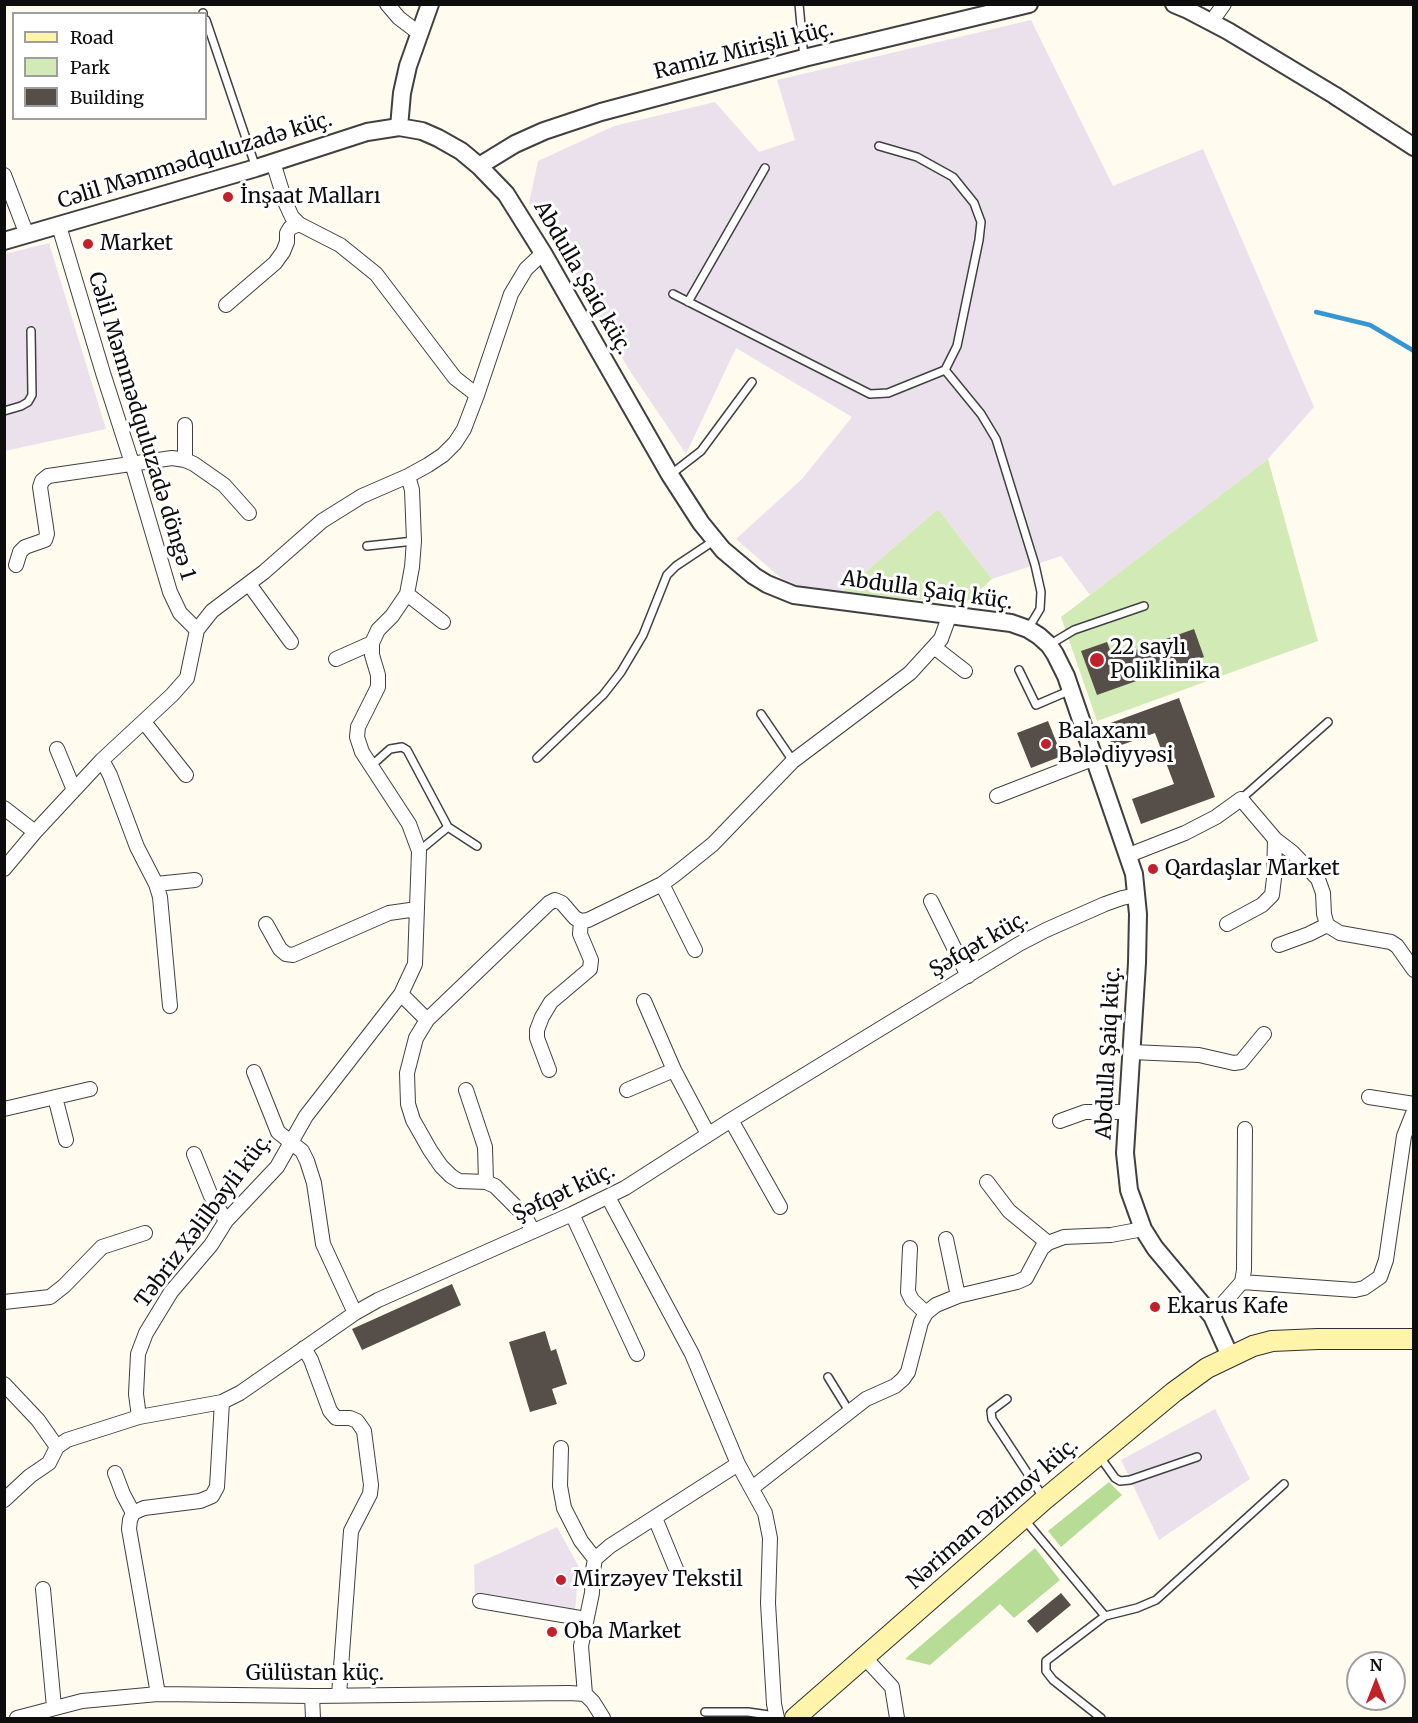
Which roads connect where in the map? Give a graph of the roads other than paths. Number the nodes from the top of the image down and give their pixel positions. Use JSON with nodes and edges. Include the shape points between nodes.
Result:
{"nodes":[{"id":1,"x":387,"y":4,"type":"edge"},
{"id":2,"x":430,"y":4,"type":"edge"},
{"id":3,"x":799,"y":4,"type":"edge"},
{"id":4,"x":1029,"y":4,"type":"edge"},
{"id":5,"x":1174,"y":4,"type":"edge"},
{"id":6,"x":1224,"y":4,"type":"edge"},
{"id":7,"x":1212,"y":21,"type":"junction"},
{"id":8,"x":207,"y":23,"type":"edge"},
{"id":9,"x":420,"y":34,"type":"junction"},
{"id":10,"x":804,"y":58,"type":"junction"},
{"id":11,"x":399,"y":127,"type":"junction"},
{"id":12,"x":879,"y":146,"type":"dead end"},
{"id":13,"x":1413,"y":147,"type":"edge"},
{"id":14,"x":273,"y":162,"type":"junction"},
{"id":15,"x":479,"y":166,"type":"junction"},
{"id":16,"x":256,"y":168,"type":"junction"},
{"id":17,"x":765,"y":168,"type":"dead end"},
{"id":18,"x":4,"y":176,"type":"edge"},
{"id":19,"x":299,"y":224,"type":"junction"},
{"id":20,"x":58,"y":226,"type":"junction"},
{"id":21,"x":27,"y":235,"type":"junction"},
{"id":22,"x":4,"y":241,"type":"edge"},
{"id":23,"x":543,"y":253,"type":"junction"},
{"id":24,"x":673,"y":294,"type":"dead end"},
{"id":25,"x":688,"y":302,"type":"junction"},
{"id":26,"x":226,"y":305,"type":"dead end"},
{"id":27,"x":31,"y":331,"type":"dead end"},
{"id":28,"x":945,"y":370,"type":"junction"},
{"id":29,"x":752,"y":382,"type":"dead end"},
{"id":30,"x":477,"y":395,"type":"junction"},
{"id":31,"x":4,"y":411,"type":"edge"},
{"id":32,"x":185,"y":425,"type":"dead end"},
{"id":33,"x":185,"y":460,"type":"junction"},
{"id":34,"x":132,"y":463,"type":"junction"},
{"id":35,"x":670,"y":475,"type":"junction"},
{"id":36,"x":408,"y":476,"type":"junction"},
{"id":37,"x":249,"y":513,"type":"dead end"},
{"id":38,"x":715,"y":540,"type":"junction"},
{"id":39,"x":414,"y":542,"type":"junction"},
{"id":40,"x":367,"y":546,"type":"dead end"},
{"id":41,"x":16,"y":565,"type":"dead end"},
{"id":42,"x":249,"y":584,"type":"junction"},
{"id":43,"x":407,"y":594,"type":"junction"},
{"id":44,"x":1144,"y":606,"type":"dead end"},
{"id":45,"x":950,"y":614,"type":"junction"},
{"id":46,"x":443,"y":622,"type":"dead end"},
{"id":47,"x":1028,"y":629,"type":"junction"},
{"id":48,"x":197,"y":630,"type":"junction"},
{"id":49,"x":291,"y":642,"type":"dead end"},
{"id":50,"x":372,"y":643,"type":"junction"},
{"id":51,"x":1049,"y":645,"type":"junction"},
{"id":52,"x":934,"y":647,"type":"junction"},
{"id":53,"x":336,"y":659,"type":"dead end"},
{"id":54,"x":1019,"y":670,"type":"dead end"},
{"id":55,"x":965,"y":671,"type":"dead end"},
{"id":56,"x":1071,"y":690,"type":"junction"},
{"id":57,"x":761,"y":714,"type":"dead end"},
{"id":58,"x":144,"y":722,"type":"junction"},
{"id":59,"x":1328,"y":722,"type":"dead end"},
{"id":60,"x":57,"y":749,"type":"dead end"},
{"id":61,"x":537,"y":758,"type":"dead end"},
{"id":62,"x":1095,"y":758,"type":"junction"},
{"id":63,"x":102,"y":760,"type":"junction"},
{"id":64,"x":793,"y":761,"type":"junction"},
{"id":65,"x":371,"y":766,"type":"junction"},
{"id":66,"x":186,"y":775,"type":"dead end"},
{"id":67,"x":74,"y":790,"type":"junction"},
{"id":68,"x":997,"y":796,"type":"dead end"},
{"id":69,"x":1241,"y":799,"type":"junction"},
{"id":70,"x":4,"y":808,"type":"edge"},
{"id":71,"x":448,"y":826,"type":"junction"},
{"id":72,"x":35,"y":832,"type":"junction"},
{"id":73,"x":1275,"y":839,"type":"junction"},
{"id":74,"x":477,"y":846,"type":"dead end"},
{"id":75,"x":419,"y":851,"type":"junction"},
{"id":76,"x":1129,"y":855,"type":"junction"},
{"id":77,"x":4,"y":869,"type":"edge"},
{"id":78,"x":195,"y":880,"type":"dead end"},
{"id":79,"x":156,"y":884,"type":"junction"},
{"id":80,"x":662,"y":884,"type":"junction"},
{"id":81,"x":1137,"y":896,"type":"junction"},
{"id":82,"x":931,"y":901,"type":"dead end"},
{"id":83,"x":417,"y":909,"type":"junction"},
{"id":84,"x":581,"y":921,"type":"junction"},
{"id":85,"x":266,"y":924,"type":"dead end"},
{"id":86,"x":1227,"y":924,"type":"dead end"},
{"id":87,"x":1328,"y":925,"type":"junction"},
{"id":88,"x":1279,"y":945,"type":"dead end"},
{"id":89,"x":695,"y":950,"type":"dead end"},
{"id":90,"x":1413,"y":970,"type":"edge"},
{"id":91,"x":968,"y":976,"type":"junction"},
{"id":92,"x":401,"y":994,"type":"junction"},
{"id":93,"x":644,"y":1002,"type":"dead end"},
{"id":94,"x":170,"y":1006,"type":"dead end"},
{"id":95,"x":427,"y":1020,"type":"junction"},
{"id":96,"x":1264,"y":1034,"type":"dead end"},
{"id":97,"x":1132,"y":1052,"type":"junction"},
{"id":98,"x":549,"y":1070,"type":"dead end"},
{"id":99,"x":674,"y":1070,"type":"junction"},
{"id":100,"x":254,"y":1072,"type":"dead end"},
{"id":101,"x":90,"y":1089,"type":"dead end"},
{"id":102,"x":466,"y":1090,"type":"dead end"},
{"id":103,"x":627,"y":1090,"type":"dead end"},
{"id":104,"x":54,"y":1097,"type":"junction"},
{"id":105,"x":1369,"y":1098,"type":"dead end"},
{"id":106,"x":1413,"y":1104,"type":"edge"},
{"id":107,"x":4,"y":1109,"type":"edge"},
{"id":108,"x":1413,"y":1111,"type":"edge"},
{"id":109,"x":1128,"y":1113,"type":"junction"},
{"id":110,"x":731,"y":1120,"type":"junction"},
{"id":111,"x":1060,"y":1121,"type":"dead end"},
{"id":112,"x":1245,"y":1129,"type":"dead end"},
{"id":113,"x":708,"y":1134,"type":"junction"},
{"id":114,"x":66,"y":1140,"type":"dead end"},
{"id":115,"x":291,"y":1143,"type":"junction"},
{"id":116,"x":194,"y":1154,"type":"dead end"},
{"id":117,"x":486,"y":1182,"type":"junction"},
{"id":118,"x":987,"y":1182,"type":"dead end"},
{"id":119,"x":608,"y":1197,"type":"junction"},
{"id":120,"x":780,"y":1208,"type":"dead end"},
{"id":121,"x":572,"y":1214,"type":"junction"},
{"id":122,"x":226,"y":1221,"type":"junction"},
{"id":123,"x":1143,"y":1229,"type":"junction"},
{"id":124,"x":533,"y":1231,"type":"junction"},
{"id":125,"x":145,"y":1233,"type":"dead end"},
{"id":126,"x":946,"y":1239,"type":"dead end"},
{"id":127,"x":1048,"y":1243,"type":"junction"},
{"id":128,"x":910,"y":1248,"type":"dead end"},
{"id":129,"x":1242,"y":1282,"type":"junction"},
{"id":130,"x":958,"y":1296,"type":"junction"},
{"id":131,"x":4,"y":1302,"type":"edge"},
{"id":132,"x":356,"y":1313,"type":"junction"},
{"id":133,"x":926,"y":1313,"type":"junction"},
{"id":134,"x":1212,"y":1316,"type":"junction"},
{"id":135,"x":1413,"y":1339,"type":"edge"},
{"id":136,"x":304,"y":1348,"type":"junction"},
{"id":137,"x":637,"y":1354,"type":"dead end"},
{"id":138,"x":1230,"y":1356,"type":"junction"},
{"id":139,"x":828,"y":1377,"type":"dead end"},
{"id":140,"x":4,"y":1384,"type":"edge"},
{"id":141,"x":1007,"y":1400,"type":"dead end"},
{"id":142,"x":222,"y":1402,"type":"junction"},
{"id":143,"x":849,"y":1411,"type":"junction"},
{"id":144,"x":139,"y":1417,"type":"junction"},
{"id":145,"x":57,"y":1447,"type":"junction"},
{"id":146,"x":561,"y":1448,"type":"dead end"},
{"id":147,"x":1099,"y":1455,"type":"junction"},
{"id":148,"x":1197,"y":1457,"type":"dead end"},
{"id":149,"x":738,"y":1464,"type":"junction"},
{"id":150,"x":115,"y":1473,"type":"dead end"},
{"id":151,"x":1284,"y":1484,"type":"dead end"},
{"id":152,"x":752,"y":1488,"type":"junction"},
{"id":153,"x":1045,"y":1499,"type":"junction"},
{"id":154,"x":4,"y":1500,"type":"edge"},
{"id":155,"x":134,"y":1513,"type":"junction"},
{"id":156,"x":1023,"y":1517,"type":"junction"},
{"id":157,"x":655,"y":1518,"type":"junction"},
{"id":158,"x":595,"y":1559,"type":"junction"},
{"id":159,"x":676,"y":1569,"type":"dead end"},
{"id":160,"x":43,"y":1589,"type":"dead end"},
{"id":161,"x":480,"y":1601,"type":"dead end"},
{"id":162,"x":1105,"y":1616,"type":"junction"},
{"id":163,"x":586,"y":1619,"type":"junction"},
{"id":164,"x":866,"y":1659,"type":"junction"},
{"id":165,"x":158,"y":1694,"type":"junction"},
{"id":166,"x":585,"y":1694,"type":"junction"},
{"id":167,"x":339,"y":1695,"type":"junction"},
{"id":168,"x":312,"y":1696,"type":"junction"},
{"id":169,"x":54,"y":1707,"type":"junction"},
{"id":170,"x":705,"y":1712,"type":"dead end"},
{"id":171,"x":776,"y":1717,"type":"edge"},
{"id":172,"x":23,"y":1718,"type":"edge"},
{"id":173,"x":313,"y":1719,"type":"edge"},
{"id":174,"x":603,"y":1719,"type":"edge"},
{"id":175,"x":795,"y":1719,"type":"edge"},
{"id":176,"x":897,"y":1719,"type":"edge"},
{"id":177,"x":1101,"y":1719,"type":"edge"}],
"edges":[{"from":1,"to":9,"type":"street"},
{"from":2,"to":9,"type":"street"},
{"from":3,"to":10,"type":"lane"},
{"from":4,"to":10,"type":"street","name":"Ramiz Mirişli küç."},
{"from":5,"to":7,"type":"street"},
{"from":6,"to":7,"type":"street"},
{"from":7,"to":13,"type":"street"},
{"from":8,"to":16,"type":"lane"},
{"from":9,"to":11,"type":"street","via":[[404,82]]},
{"from":10,"to":15,"type":"street","name":"Ramiz Mirişli küç.","via":[[601,112],[524,140]]},
{"from":11,"to":14,"type":"street","name":"Cəlil Məmmədquluzadə küç.","via":[[367,132]]},
{"from":11,"to":15,"type":"street","name":"Abdulla Şaiq küç.","via":[[438,138]]},
{"from":12,"to":28,"type":"lane","via":[[917,157],[953,177],[974,203],[981,222],[957,346]]},
{"from":14,"to":16,"type":"street","name":"Cəlil Məmmədquluzadə küç."},
{"from":14,"to":19,"type":"street","via":[[286,204]]},
{"from":15,"to":23,"type":"street","name":"Abdulla Şaiq küç.","via":[[506,194]]},
{"from":16,"to":20,"type":"street","name":"Cəlil Məmmədquluzadə küç."},
{"from":17,"to":25,"type":"lane"},
{"from":18,"to":21,"type":"street"},
{"from":19,"to":26,"type":"street","via":[[286,233],[283,252],[274,263]]},
{"from":19,"to":30,"type":"street","via":[[340,245],[376,274],[454,378]]},
{"from":20,"to":21,"type":"street","name":"Cəlil Məmmədquluzadə küç."},
{"from":20,"to":34,"type":"street","name":"Cəlil Məmmədquluzadə döngə 1"},
{"from":21,"to":22,"type":"street","name":"Cəlil Məmmədquluzadə küç."},
{"from":23,"to":30,"type":"street","via":[[511,294]]},
{"from":23,"to":35,"type":"street","name":"Abdulla Şaiq küç."},
{"from":24,"to":25,"type":"lane"},
{"from":25,"to":28,"type":"lane","via":[[870,394],[888,393]]},
{"from":27,"to":31,"type":"lane","via":[[32,395],[28,402]]},
{"from":28,"to":47,"type":"lane","via":[[976,406],[996,439],[1041,592],[1040,609]]},
{"from":29,"to":35,"type":"lane","via":[[701,451]]},
{"from":30,"to":36,"type":"street","via":[[455,443]]},
{"from":32,"to":33,"type":"street"},
{"from":33,"to":34,"type":"street"},
{"from":33,"to":37,"type":"street","via":[[224,485]]},
{"from":34,"to":41,"type":"street","via":[[48,476],[42,481],[47,534],[45,540],[20,552]]},
{"from":34,"to":48,"type":"street","name":"Cəlil Məmmədquluzadə döngə 1","via":[[170,592],[180,613]]},
{"from":35,"to":38,"type":"street","name":"Abdulla Şaiq küç."},
{"from":36,"to":39,"type":"street"},
{"from":36,"to":42,"type":"street","via":[[362,496],[322,521]]},
{"from":38,"to":45,"type":"street","name":"Abdulla Şaiq küç.","via":[[754,576],[794,595]]},
{"from":38,"to":61,"type":"lane","via":[[667,575],[643,635],[621,672]]},
{"from":39,"to":40,"type":"lane"},
{"from":39,"to":43,"type":"street"},
{"from":42,"to":48,"type":"street","via":[[212,611]]},
{"from":42,"to":49,"type":"street"},
{"from":43,"to":46,"type":"street"},
{"from":43,"to":50,"type":"street"},
{"from":44,"to":51,"type":"lane","via":[[1074,630]]},
{"from":45,"to":47,"type":"street","name":"Abdulla Şaiq küç."},
{"from":45,"to":52,"type":"street"},
{"from":47,"to":51,"type":"street","name":"Abdulla Şaiq küç."},
{"from":48,"to":58,"type":"street","via":[[187,678]]},
{"from":50,"to":53,"type":"street"},
{"from":50,"to":65,"type":"street","name":"Təbriz Xəlilbəyli küç.","via":[[378,687],[357,737]]},
{"from":51,"to":56,"type":"street","name":"Abdulla Şaiq küç."},
{"from":52,"to":55,"type":"street"},
{"from":52,"to":64,"type":"street","via":[[910,673]]},
{"from":54,"to":56,"type":"lane","via":[[1036,705]]},
{"from":56,"to":62,"type":"street","name":"Abdulla Şaiq küç."},
{"from":57,"to":64,"type":"lane"},
{"from":58,"to":63,"type":"street"},
{"from":58,"to":66,"type":"street"},
{"from":59,"to":69,"type":"lane"},
{"from":60,"to":67,"type":"street"},
{"from":62,"to":68,"type":"street"},
{"from":62,"to":76,"type":"street","name":"Abdulla Şaiq küç."},
{"from":63,"to":67,"type":"street"},
{"from":63,"to":79,"type":"street"},
{"from":64,"to":80,"type":"street","via":[[713,844]]},
{"from":65,"to":71,"type":"lane","via":[[390,749],[407,750]]},
{"from":65,"to":75,"type":"street","name":"Təbriz Xəlilbəyli küç.","via":[[408,824]]},
{"from":67,"to":72,"type":"street"},
{"from":69,"to":73,"type":"street"},
{"from":69,"to":76,"type":"street","via":[[1185,833]]},
{"from":70,"to":72,"type":"street"},
{"from":71,"to":74,"type":"lane"},
{"from":71,"to":75,"type":"lane"},
{"from":72,"to":77,"type":"street"},
{"from":73,"to":86,"type":"street","via":[[1272,895],[1262,906]]},
{"from":73,"to":87,"type":"street","via":[[1318,879]]},
{"from":75,"to":83,"type":"street","name":"Təbriz Xəlilbəyli küç."},
{"from":76,"to":81,"type":"street","name":"Abdulla Şaiq küç."},
{"from":78,"to":79,"type":"street"},
{"from":79,"to":94,"type":"street"},
{"from":80,"to":84,"type":"street"},
{"from":80,"to":89,"type":"street"},
{"from":81,"to":91,"type":"street","name":"Şəfqət küç.","via":[[1105,904],[1046,930]]},
{"from":81,"to":97,"type":"street","name":"Abdulla Şaiq küç."},
{"from":82,"to":91,"type":"street"},
{"from":83,"to":85,"type":"street","via":[[389,913],[293,955],[280,949]]},
{"from":83,"to":92,"type":"street","name":"Təbriz Xəlilbəyli küç.","via":[[415,964]]},
{"from":84,"to":95,"type":"street","via":[[562,903],[549,903]]},
{"from":84,"to":98,"type":"street","via":[[580,934],[591,960],[590,969],[551,1002],[537,1030]]},
{"from":87,"to":88,"type":"street"},
{"from":87,"to":90,"type":"street","via":[[1340,933],[1391,942]]},
{"from":91,"to":110,"type":"street","name":"Şəfqət küç."},
{"from":92,"to":95,"type":"street"},
{"from":92,"to":115,"type":"street","name":"Təbriz Xəlilbəyli küç.","via":[[306,1116]]},
{"from":93,"to":99,"type":"street"},
{"from":95,"to":117,"type":"street","via":[[416,1038],[407,1073],[413,1120],[451,1176],[459,1181]]},
{"from":96,"to":97,"type":"street","via":[[1241,1062],[1234,1063],[1199,1055]]},
{"from":97,"to":109,"type":"street","name":"Abdulla Şaiq küç."},
{"from":99,"to":103,"type":"street"},
{"from":99,"to":113,"type":"street"},
{"from":100,"to":115,"type":"street","via":[[278,1132]]},
{"from":101,"to":104,"type":"street"},
{"from":102,"to":117,"type":"street","via":[[485,1147]]},
{"from":104,"to":107,"type":"street"},
{"from":104,"to":114,"type":"street"},
{"from":105,"to":106,"type":"street"},
{"from":108,"to":129,"type":"street","via":[[1404,1136],[1386,1260],[1380,1277],[1355,1290]]},
{"from":109,"to":111,"type":"street","via":[[1085,1112]]},
{"from":109,"to":123,"type":"street","name":"Abdulla Şaiq küç.","via":[[1126,1175]]},
{"from":110,"to":113,"type":"street","name":"Şəfqət küç."},
{"from":110,"to":120,"type":"street"},
{"from":112,"to":129,"type":"street"},
{"from":113,"to":119,"type":"street","name":"Şəfqət küç."},
{"from":115,"to":122,"type":"street","name":"Təbriz Xəlilbəyli küç.","via":[[277,1167]]},
{"from":115,"to":132,"type":"street","via":[[307,1161],[315,1183],[323,1244]]},
{"from":116,"to":122,"type":"street"},
{"from":117,"to":124,"type":"street","via":[[524,1215]]},
{"from":118,"to":127,"type":"street","via":[[1009,1211]]},
{"from":119,"to":121,"type":"street","name":"Şəfqət küç."},
{"from":119,"to":149,"type":"street","via":[[697,1365]]},
{"from":121,"to":124,"type":"street","name":"Şəfqət küç."},
{"from":121,"to":137,"type":"street"},
{"from":122,"to":144,"type":"street","name":"Təbriz Xəlilbəyli küç.","via":[[171,1292],[140,1344],[136,1394]]},
{"from":123,"to":127,"type":"street","via":[[1064,1237]]},
{"from":123,"to":134,"type":"street","name":"Abdulla Şaiq küç."},
{"from":124,"to":132,"type":"street","name":"Şəfqət küç.","via":[[411,1284]]},
{"from":125,"to":131,"type":"street","via":[[102,1247],[50,1297]]},
{"from":126,"to":130,"type":"street"},
{"from":127,"to":130,"type":"street","via":[[1026,1278]]},
{"from":128,"to":133,"type":"street","via":[[908,1292]]},
{"from":129,"to":134,"type":"street"},
{"from":130,"to":133,"type":"street"},
{"from":132,"to":136,"type":"street","name":"Şəfqət küç."},
{"from":133,"to":143,"type":"street","via":[[903,1379]]},
{"from":134,"to":138,"type":"street","name":"Abdulla Şaiq küç."},
{"from":135,"to":138,"type":"main road","name":"Nəriman Əzimov küç.","via":[[1294,1339],[1252,1346]]},
{"from":136,"to":142,"type":"street","name":"Şəfqət küç."},
{"from":136,"to":167,"type":"street","via":[[330,1411],[336,1418],[357,1421],[364,1431],[371,1485],[351,1531]]},
{"from":138,"to":147,"type":"main road","name":"Nəriman Əzimov küç.","via":[[1174,1392]]},
{"from":139,"to":143,"type":"lane"},
{"from":140,"to":145,"type":"street"},
{"from":141,"to":153,"type":"lane","via":[[991,1411],[992,1419]]},
{"from":142,"to":144,"type":"street","name":"Şəfqət küç."},
{"from":142,"to":155,"type":"street","via":[[218,1487],[212,1496]]},
{"from":143,"to":152,"type":"street"},
{"from":144,"to":145,"type":"street","name":"Şəfqət küç.","via":[[67,1440]]},
{"from":145,"to":154,"type":"street","name":"Şəfqət küç.","via":[[49,1463]]},
{"from":146,"to":158,"type":"street","via":[[564,1508]]},
{"from":147,"to":148,"type":"lane","via":[[1120,1481]]},
{"from":147,"to":153,"type":"main road","name":"Nəriman Əzimov küç."},
{"from":149,"to":152,"type":"street"},
{"from":149,"to":157,"type":"street"},
{"from":150,"to":155,"type":"street"},
{"from":151,"to":162,"type":"lane","via":[[1156,1600]]},
{"from":152,"to":171,"type":"street","via":[[765,1513],[770,1538],[768,1603]]},
{"from":153,"to":156,"type":"main road","name":"Nəriman Əzimov küç."},
{"from":155,"to":165,"type":"street","via":[[129,1529]]},
{"from":156,"to":162,"type":"lane"},
{"from":156,"to":164,"type":"main road","name":"Nəriman Əzimov küç."},
{"from":157,"to":158,"type":"street"},
{"from":157,"to":159,"type":"street"},
{"from":158,"to":163,"type":"street"},
{"from":160,"to":169,"type":"street"},
{"from":161,"to":163,"type":"street"},
{"from":162,"to":177,"type":"lane","via":[[1046,1661],[1046,1671],[1053,1680]]},
{"from":163,"to":166,"type":"street","via":[[581,1646]]},
{"from":164,"to":175,"type":"main road","name":"Nəriman Əzimov küç."},
{"from":164,"to":176,"type":"street","via":[[892,1687]]},
{"from":165,"to":168,"type":"street","name":"Gülüstan küç."},
{"from":165,"to":169,"type":"street","name":"Gülüstan küç."},
{"from":166,"to":167,"type":"street","name":"Gülüstan küç."},
{"from":166,"to":174,"type":"street"},
{"from":167,"to":168,"type":"street","name":"Gülüstan küç."},
{"from":168,"to":173,"type":"street"},
{"from":169,"to":172,"type":"street","name":"Gülüstan küç."},
{"from":170,"to":171,"type":"lane","via":[[748,1712]]}]}
